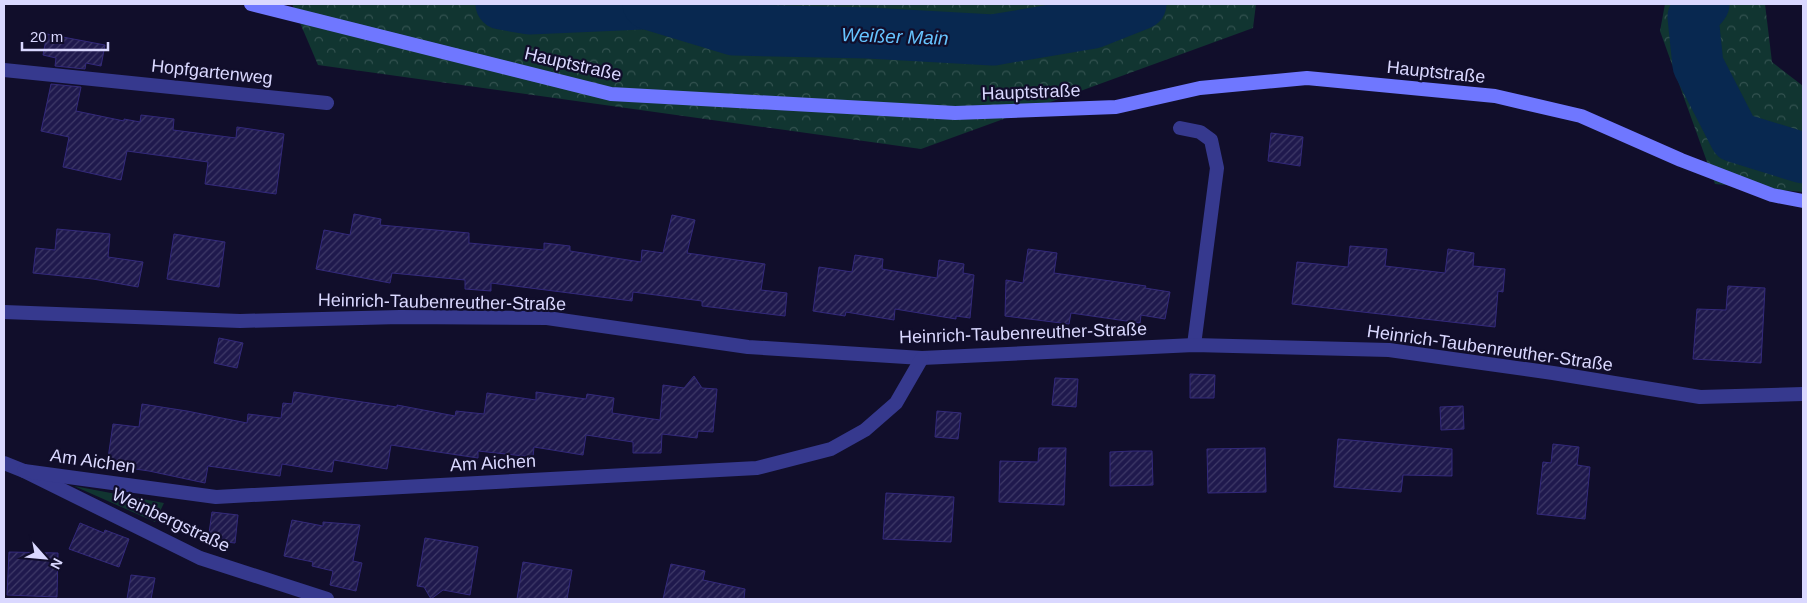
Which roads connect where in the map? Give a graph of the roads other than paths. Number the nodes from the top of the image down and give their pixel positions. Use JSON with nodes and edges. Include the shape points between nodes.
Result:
{"nodes":[{"id":1,"x":251,"y":4,"type":"edge"},
{"id":2,"x":4,"y":70,"type":"edge"},
{"id":3,"x":327,"y":103,"type":"dead end"},
{"id":4,"x":1180,"y":128,"type":"dead end"},
{"id":5,"x":1803,"y":201,"type":"edge"},
{"id":6,"x":4,"y":312,"type":"edge"},
{"id":7,"x":1194,"y":345,"type":"junction"},
{"id":8,"x":922,"y":358,"type":"junction"},
{"id":9,"x":1803,"y":394,"type":"edge"},
{"id":10,"x":4,"y":463,"type":"edge"},
{"id":11,"x":24,"y":470,"type":"junction"},
{"id":12,"x":327,"y":599,"type":"edge"}],
"edges":[{"from":1,"to":5,"type":"main road","name":"Hauptstraße","via":[[611,94],[955,113],[1116,107],[1200,88],[1308,78],[1495,96],[1581,116],[1772,195]]},
{"from":2,"to":3,"type":"street","name":"Hopfgartenweg"},
{"from":4,"to":7,"type":"street","via":[[1200,132],[1211,140],[1217,168]]},
{"from":6,"to":8,"type":"street","name":"Heinrich-Taubenreuther-Straße","via":[[240,320],[547,318],[748,347]]},
{"from":7,"to":8,"type":"street","name":"Heinrich-Taubenreuther-Straße"},
{"from":7,"to":9,"type":"street","name":"Heinrich-Taubenreuther-Straße","via":[[1389,350],[1700,397]]},
{"from":8,"to":11,"type":"street","name":"Am Aichen","via":[[896,403],[864,430],[831,449],[757,468],[216,497]]},
{"from":10,"to":11,"type":"street","name":"Weinbergstraße"},
{"from":11,"to":12,"type":"street","name":"Weinbergstraße","via":[[200,558]]}]}
